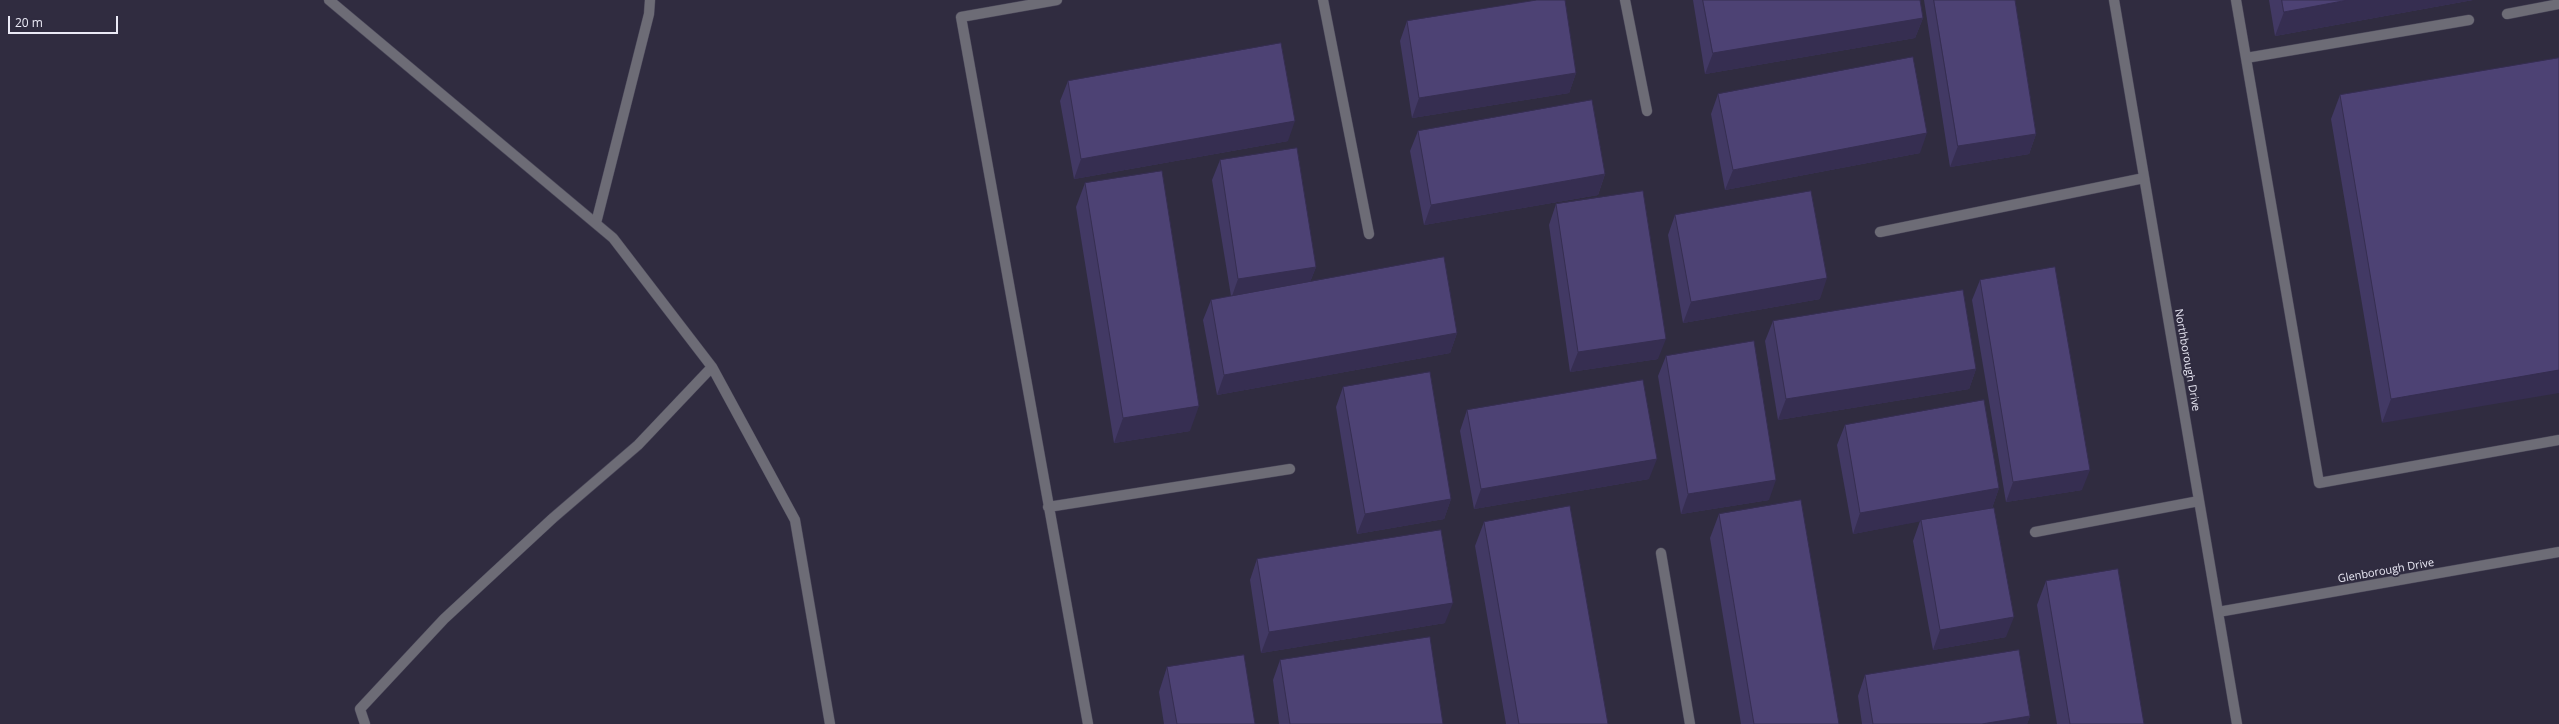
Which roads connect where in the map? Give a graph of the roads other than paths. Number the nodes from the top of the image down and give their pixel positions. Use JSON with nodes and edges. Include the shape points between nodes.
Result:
{"nodes":[{"id":1,"x":329,"y":0,"type":"edge"},
{"id":2,"x":650,"y":0,"type":"edge"},
{"id":3,"x":1057,"y":0,"type":"edge"},
{"id":4,"x":1323,"y":0,"type":"edge"},
{"id":5,"x":1625,"y":0,"type":"edge"},
{"id":6,"x":2114,"y":0,"type":"edge"},
{"id":7,"x":2236,"y":0,"type":"edge"},
{"id":8,"x":2559,"y":4,"type":"edge"},
{"id":9,"x":2507,"y":14,"type":"dead end"},
{"id":10,"x":2469,"y":20,"type":"dead end"},
{"id":11,"x":2246,"y":58,"type":"junction"},
{"id":12,"x":1647,"y":111,"type":"dead end"},
{"id":13,"x":2144,"y":178,"type":"junction"},
{"id":14,"x":596,"y":223,"type":"junction"},
{"id":15,"x":1880,"y":232,"type":"dead end"},
{"id":16,"x":1369,"y":234,"type":"dead end"},
{"id":17,"x":712,"y":367,"type":"junction"},
{"id":18,"x":2559,"y":440,"type":"edge"},
{"id":19,"x":1290,"y":469,"type":"dead end"},
{"id":20,"x":2199,"y":501,"type":"junction"},
{"id":21,"x":1048,"y":507,"type":"junction"},
{"id":22,"x":2035,"y":532,"type":"dead end"},
{"id":23,"x":2559,"y":552,"type":"edge"},
{"id":24,"x":1661,"y":554,"type":"dead end"},
{"id":25,"x":2218,"y":612,"type":"junction"},
{"id":26,"x":365,"y":724,"type":"edge"},
{"id":27,"x":830,"y":724,"type":"edge"},
{"id":28,"x":1088,"y":724,"type":"edge"},
{"id":29,"x":1690,"y":724,"type":"edge"},
{"id":30,"x":2237,"y":724,"type":"edge"}],
"edges":[{"from":1,"to":14,"type":"street"},
{"from":2,"to":14,"type":"street","via":[[649,14]]},
{"from":3,"to":21,"type":"street","via":[[961,17]]},
{"from":4,"to":16,"type":"street"},
{"from":5,"to":12,"type":"street"},
{"from":6,"to":13,"type":"street","name":"Northborough Drive"},
{"from":7,"to":11,"type":"street"},
{"from":8,"to":9,"type":"street"},
{"from":10,"to":11,"type":"street"},
{"from":11,"to":18,"type":"street","via":[[2319,483]]},
{"from":13,"to":15,"type":"street"},
{"from":13,"to":20,"type":"street","name":"Northborough Drive"},
{"from":14,"to":17,"type":"street","via":[[613,238]]},
{"from":17,"to":26,"type":"street","via":[[638,445],[553,518],[444,619],[360,709]]},
{"from":17,"to":27,"type":"street","via":[[795,520]]},
{"from":19,"to":21,"type":"street"},
{"from":20,"to":22,"type":"street"},
{"from":20,"to":25,"type":"street","name":"Northborough Drive"},
{"from":21,"to":28,"type":"street"},
{"from":23,"to":25,"type":"street","name":"Glenborough Drive"},
{"from":24,"to":29,"type":"street"},
{"from":25,"to":30,"type":"street","name":"Northborough Drive"}]}
